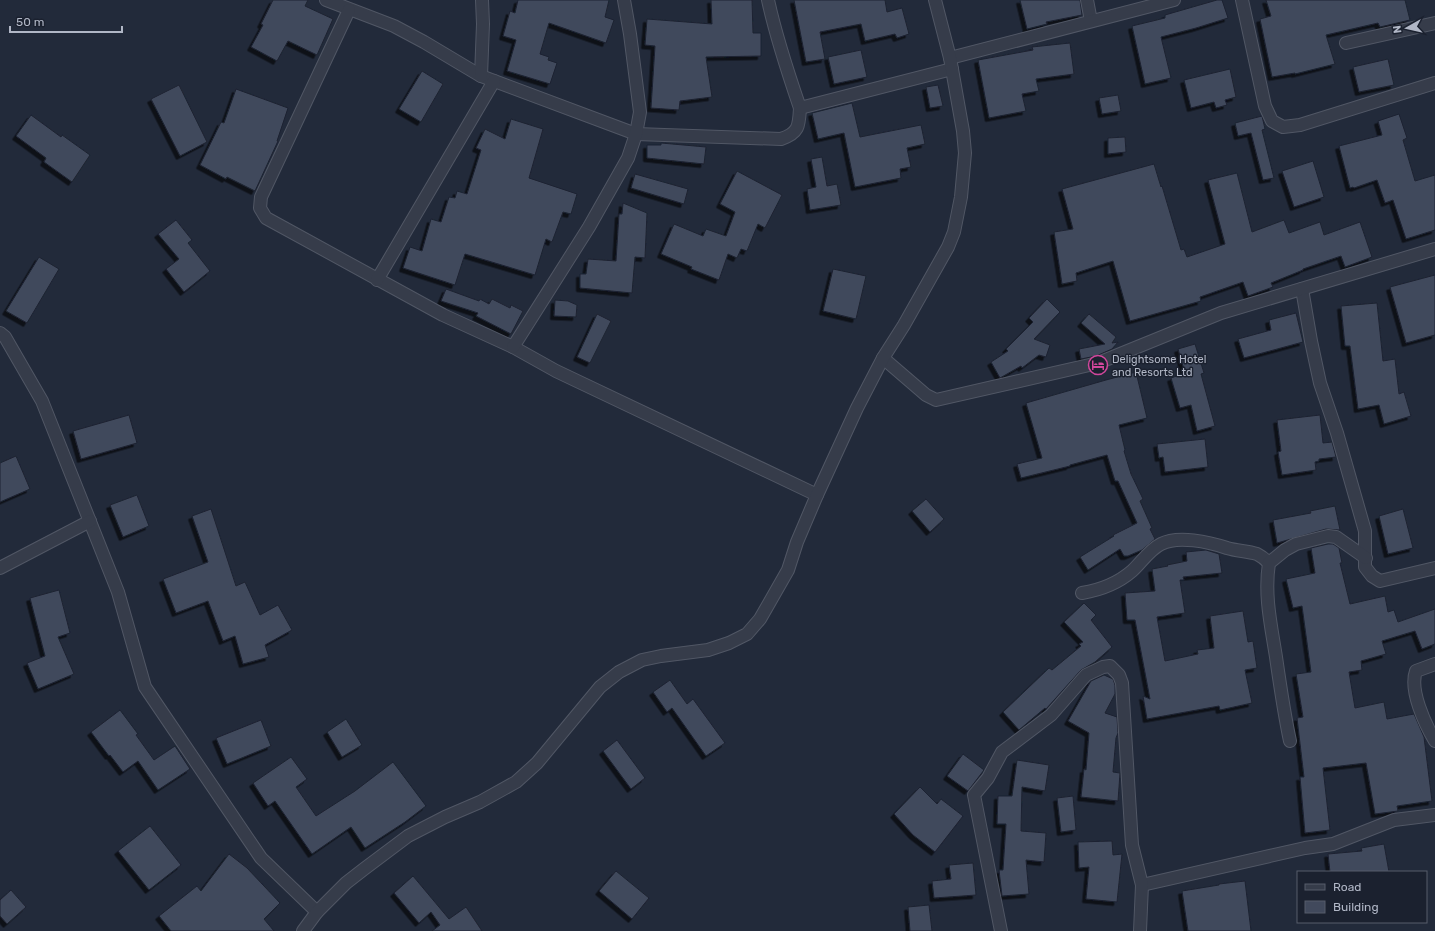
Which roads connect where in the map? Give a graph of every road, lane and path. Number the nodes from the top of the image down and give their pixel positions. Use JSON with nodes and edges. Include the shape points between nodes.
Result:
{"nodes":[{"id":1,"x":326,"y":0,"type":"edge"},
{"id":2,"x":482,"y":0,"type":"edge"},
{"id":3,"x":624,"y":0,"type":"edge"},
{"id":4,"x":768,"y":0,"type":"edge"},
{"id":5,"x":935,"y":0,"type":"edge"},
{"id":6,"x":1087,"y":0,"type":"edge"},
{"id":7,"x":1174,"y":0,"type":"edge"},
{"id":8,"x":1242,"y":0,"type":"edge"},
{"id":9,"x":349,"y":10,"type":"junction"},
{"id":10,"x":1091,"y":21,"type":"junction"},
{"id":11,"x":1435,"y":23,"type":"edge"},
{"id":12,"x":1346,"y":43,"type":"dead end"},
{"id":13,"x":951,"y":63,"type":"junction"},
{"id":14,"x":481,"y":76,"type":"junction"},
{"id":15,"x":494,"y":81,"type":"junction"},
{"id":16,"x":1435,"y":83,"type":"edge"},
{"id":17,"x":800,"y":108,"type":"junction"},
{"id":18,"x":636,"y":134,"type":"junction"},
{"id":19,"x":1435,"y":249,"type":"edge"},
{"id":20,"x":377,"y":280,"type":"junction"},
{"id":21,"x":1302,"y":289,"type":"junction"},
{"id":22,"x":0,"y":334,"type":"edge"},
{"id":23,"x":513,"y":347,"type":"junction"},
{"id":24,"x":883,"y":358,"type":"junction"},
{"id":25,"x":817,"y":495,"type":"junction"},
{"id":26,"x":90,"y":521,"type":"junction"},
{"id":27,"x":1366,"y":558,"type":"junction"},
{"id":28,"x":1269,"y":563,"type":"junction"},
{"id":29,"x":0,"y":568,"type":"edge"},
{"id":30,"x":1435,"y":568,"type":"edge"},
{"id":31,"x":1082,"y":593,"type":"dead end"},
{"id":32,"x":1435,"y":664,"type":"edge"},
{"id":33,"x":1290,"y":741,"type":"dead end"},
{"id":34,"x":1435,"y":741,"type":"edge"},
{"id":35,"x":1435,"y":815,"type":"edge"},
{"id":36,"x":1142,"y":885,"type":"junction"},
{"id":37,"x":317,"y":912,"type":"junction"},
{"id":38,"x":303,"y":931,"type":"edge"},
{"id":39,"x":1001,"y":931,"type":"edge"},
{"id":40,"x":1140,"y":931,"type":"edge"}],
"edges":[{"from":1,"to":9,"type":"street"},
{"from":2,"to":14,"type":"street"},
{"from":3,"to":18,"type":"street","via":[[640,112]]},
{"from":4,"to":17,"type":"street"},
{"from":5,"to":13,"type":"street"},
{"from":6,"to":10,"type":"street"},
{"from":7,"to":10,"type":"street"},
{"from":8,"to":16,"type":"street","via":[[1265,106],[1272,121],[1283,127],[1300,125]]},
{"from":9,"to":14,"type":"street","via":[[394,26]]},
{"from":9,"to":20,"type":"street","via":[[262,197],[260,208],[266,218]]},
{"from":10,"to":13,"type":"street"},
{"from":11,"to":12,"type":"street"},
{"from":13,"to":17,"type":"street"},
{"from":13,"to":24,"type":"street","via":[[965,153],[961,197],[954,232],[945,253]]},
{"from":14,"to":15,"type":"street"},
{"from":15,"to":18,"type":"street"},
{"from":15,"to":20,"type":"street"},
{"from":17,"to":18,"type":"street","via":[[799,124],[791,136],[781,139]]},
{"from":18,"to":23,"type":"street","via":[[628,158],[589,227]]},
{"from":19,"to":21,"type":"street"},
{"from":20,"to":23,"type":"street","via":[[443,315]]},
{"from":21,"to":24,"type":"street","via":[[1221,313],[1098,363],[936,400],[926,395]]},
{"from":21,"to":27,"type":"street","via":[[1320,382],[1365,531]]},
{"from":22,"to":26,"type":"street","via":[[5,338],[42,400]]},
{"from":23,"to":25,"type":"street","via":[[556,371]]},
{"from":24,"to":25,"type":"street"},
{"from":25,"to":37,"type":"street","via":[[788,570],[760,619],[747,634],[708,650],[642,660],[619,672],[600,687],[537,763],[516,782],[408,836],[346,883]]},
{"from":26,"to":29,"type":"street"},
{"from":26,"to":37,"type":"street","via":[[118,592],[145,688],[262,858]]},
{"from":27,"to":28,"type":"street","via":[[1336,537],[1328,536],[1296,544]]},
{"from":27,"to":30,"type":"street","via":[[1365,567],[1380,581]]},
{"from":28,"to":31,"type":"street","via":[[1258,554],[1215,544],[1171,540],[1160,544],[1132,571],[1116,582],[1099,590]]},
{"from":28,"to":33,"type":"street","via":[[1267,602]]},
{"from":32,"to":34,"type":"street","via":[[1416,671],[1413,678],[1422,711]]},
{"from":35,"to":36,"type":"street","via":[[1394,820],[1333,844]]},
{"from":36,"to":39,"type":"street","via":[[1132,845],[1122,683],[1119,675],[1110,666],[1103,667],[1086,675],[1051,715],[1002,752],[988,778],[974,795]]},
{"from":36,"to":40,"type":"street"},
{"from":37,"to":38,"type":"street"}]}
